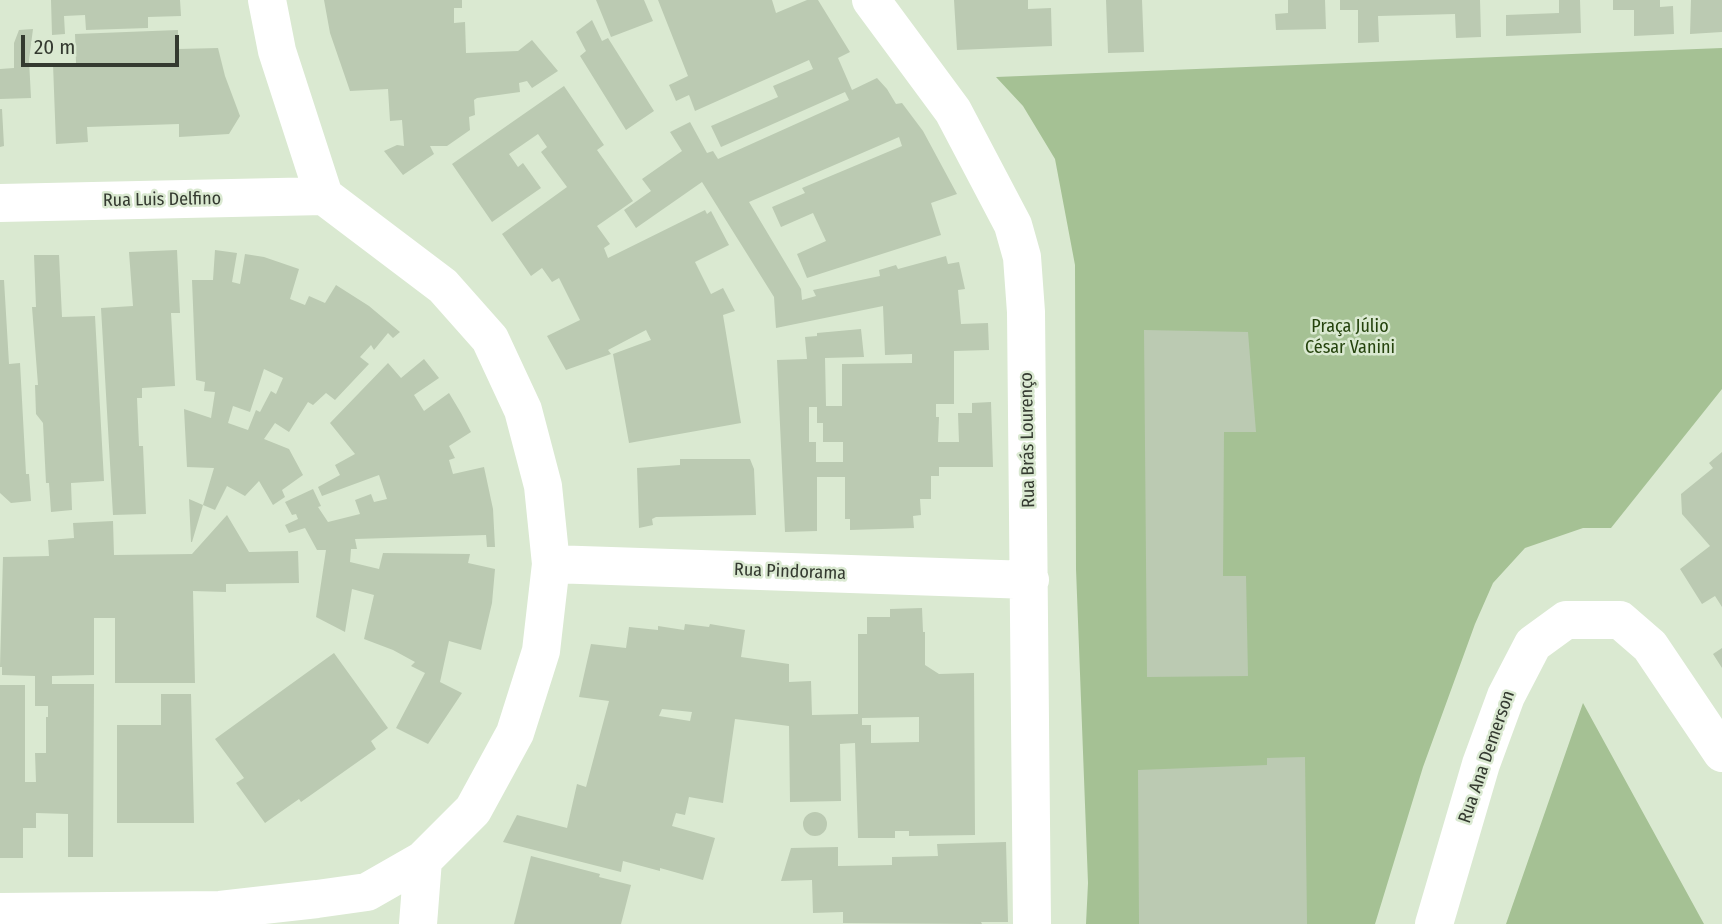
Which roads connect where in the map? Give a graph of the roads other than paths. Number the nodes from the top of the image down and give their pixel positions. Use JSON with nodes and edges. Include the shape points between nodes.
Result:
{"nodes":[{"id":1,"x":267,"y":0,"type":"edge"},
{"id":2,"x":871,"y":0,"type":"edge"},
{"id":3,"x":324,"y":196,"type":"junction"},
{"id":4,"x":0,"y":203,"type":"edge"},
{"id":5,"x":551,"y":564,"type":"junction"},
{"id":6,"x":1030,"y":580,"type":"junction"},
{"id":7,"x":1722,"y":753,"type":"edge"},
{"id":8,"x":423,"y":860,"type":"junction"},
{"id":9,"x":0,"y":912,"type":"edge"},
{"id":10,"x":418,"y":924,"type":"edge"},
{"id":11,"x":1032,"y":924,"type":"edge"},
{"id":12,"x":1434,"y":924,"type":"edge"}],
"edges":[{"from":1,"to":3,"type":"street","via":[[277,51]]},
{"from":2,"to":6,"type":"street","name":"Rua Brás Lourenço","via":[[953,111],[1013,225],[1022,257]]},
{"from":3,"to":4,"type":"street","name":"Rua Luis Delfino"},
{"from":3,"to":5,"type":"street","via":[[443,286],[489,339],[523,410],[543,486]]},
{"from":5,"to":6,"type":"street","name":"Rua Pindorama"},
{"from":5,"to":8,"type":"street","via":[[541,650],[515,733],[473,810]]},
{"from":6,"to":11,"type":"street","name":"Rua Brás Lourenço"},
{"from":7,"to":12,"type":"street","name":"Rua Ana Demerson","via":[[1640,637],[1620,620],[1566,620],[1533,644],[1506,696]]},
{"from":8,"to":9,"type":"street","via":[[367,892],[317,899],[220,910]]},
{"from":8,"to":10,"type":"street"}]}
